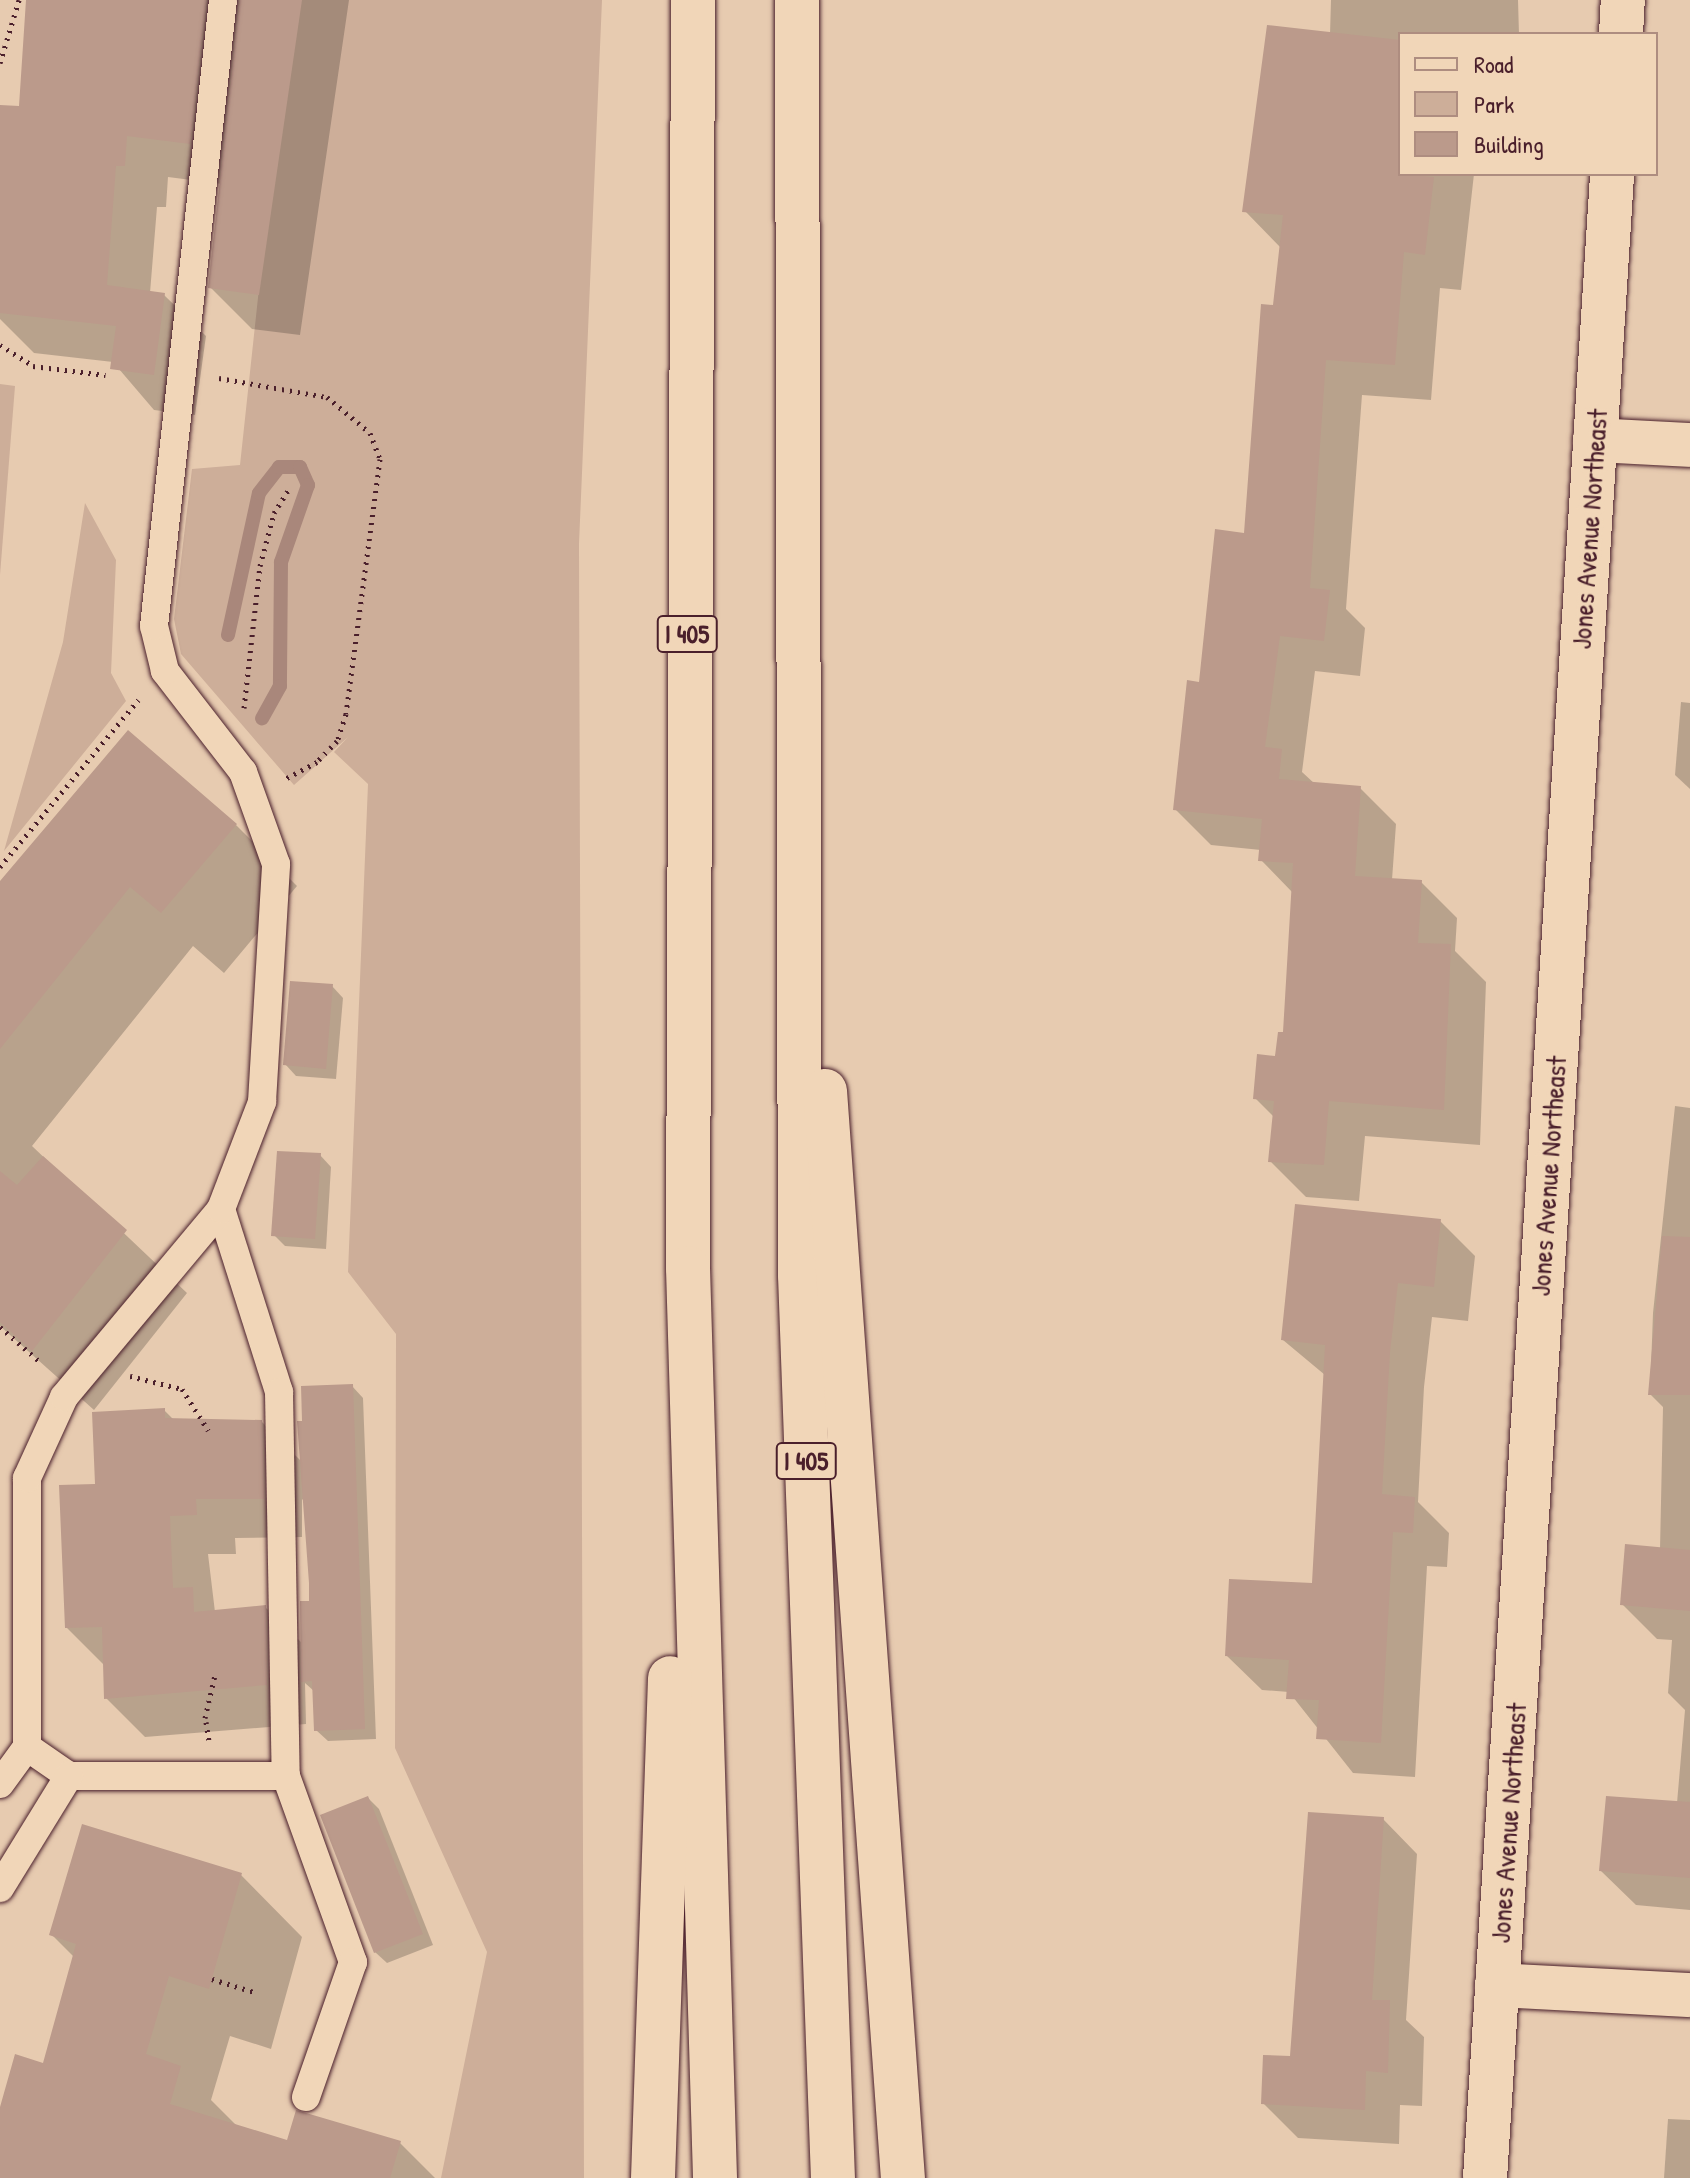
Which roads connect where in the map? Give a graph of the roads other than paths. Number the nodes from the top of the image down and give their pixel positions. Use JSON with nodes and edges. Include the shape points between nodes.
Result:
{"nodes":[{"id":1,"x":223,"y":0,"type":"edge"},
{"id":2,"x":693,"y":0,"type":"edge"},
{"id":3,"x":797,"y":0,"type":"edge"},
{"id":4,"x":1623,"y":0,"type":"edge"},
{"id":5,"x":1621,"y":32,"type":"edge"},
{"id":6,"x":1612,"y":176,"type":"edge"},
{"id":7,"x":1595,"y":440,"type":"junction"},
{"id":8,"x":1690,"y":445,"type":"edge"},
{"id":9,"x":797,"y":744,"type":"junction"},
{"id":10,"x":221,"y":1209,"type":"junction"},
{"id":11,"x":688,"y":1268,"type":"junction"},
{"id":12,"x":27,"y":1747,"type":"junction"},
{"id":13,"x":69,"y":1776,"type":"junction"},
{"id":14,"x":286,"y":1776,"type":"junction"},
{"id":15,"x":0,"y":1784,"type":"edge"},
{"id":16,"x":0,"y":1888,"type":"edge"},
{"id":17,"x":1497,"y":1985,"type":"junction"},
{"id":18,"x":1690,"y":1995,"type":"edge"},
{"id":19,"x":306,"y":2097,"type":"dead end"},
{"id":20,"x":653,"y":2178,"type":"edge"},
{"id":21,"x":715,"y":2178,"type":"edge"},
{"id":22,"x":833,"y":2178,"type":"edge"},
{"id":23,"x":903,"y":2178,"type":"edge"},
{"id":24,"x":1485,"y":2178,"type":"edge"}],
"edges":[{"from":1,"to":10,"type":"lane","via":[[154,626],[165,671],[219,740],[252,796],[276,864],[262,1102]]},
{"from":2,"to":11,"type":"main road","number":"I 405"},
{"from":3,"to":9,"type":"main road","number":"I 405"},
{"from":4,"to":5,"type":"main road"},
{"from":6,"to":7,"type":"main road","name":"Jones Avenue Northeast"},
{"from":7,"to":8,"type":"main road"},
{"from":7,"to":17,"type":"main road","name":"Jones Avenue Northeast"},
{"from":9,"to":22,"type":"main road","number":"I 405","via":[[800,1275]]},
{"from":9,"to":23,"type":"main road"},
{"from":10,"to":12,"type":"lane","via":[[64,1397],[27,1478]]},
{"from":10,"to":14,"type":"lane","via":[[279,1392]]},
{"from":11,"to":20,"type":"main road"},
{"from":11,"to":21,"type":"main road","number":"I 405"},
{"from":12,"to":13,"type":"lane"},
{"from":12,"to":15,"type":"lane"},
{"from":13,"to":14,"type":"lane"},
{"from":13,"to":16,"type":"lane"},
{"from":14,"to":19,"type":"lane","via":[[353,1962]]},
{"from":17,"to":18,"type":"main road"},
{"from":17,"to":24,"type":"main road","name":"Jones Avenue Northeast"}]}
